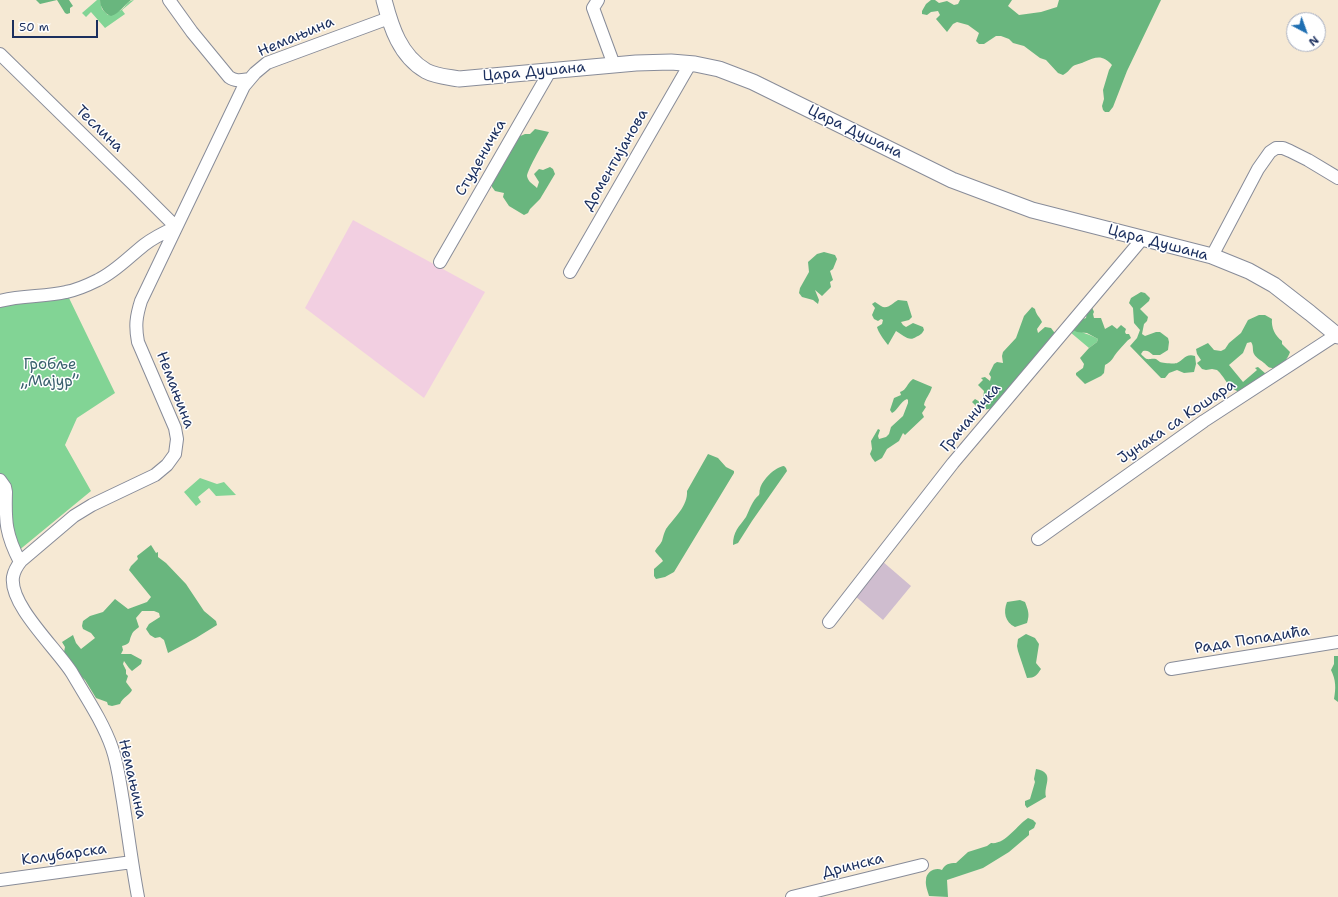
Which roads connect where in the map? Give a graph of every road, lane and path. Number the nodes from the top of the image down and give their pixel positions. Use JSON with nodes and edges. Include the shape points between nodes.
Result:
{"nodes":[{"id":1,"x":168,"y":0,"type":"edge"},
{"id":2,"x":384,"y":0,"type":"edge"},
{"id":3,"x":598,"y":0,"type":"edge"},
{"id":4,"x":389,"y":18,"type":"junction"},
{"id":5,"x":0,"y":54,"type":"edge"},
{"id":6,"x":690,"y":64,"type":"junction"},
{"id":7,"x":614,"y":65,"type":"junction"},
{"id":8,"x":550,"y":71,"type":"junction"},
{"id":9,"x":250,"y":78,"type":"junction"},
{"id":10,"x":1338,"y":178,"type":"edge"},
{"id":11,"x":176,"y":227,"type":"junction"},
{"id":12,"x":1143,"y":238,"type":"junction"},
{"id":13,"x":1212,"y":256,"type":"junction"},
{"id":14,"x":440,"y":262,"type":"dead end"},
{"id":15,"x":570,"y":272,"type":"dead end"},
{"id":16,"x":0,"y":301,"type":"edge"},
{"id":17,"x":1337,"y":336,"type":"edge"},
{"id":18,"x":0,"y":480,"type":"edge"},
{"id":19,"x":1038,"y":539,"type":"dead end"},
{"id":20,"x":20,"y":562,"type":"junction"},
{"id":21,"x":829,"y":622,"type":"dead end"},
{"id":22,"x":1338,"y":642,"type":"edge"},
{"id":23,"x":1171,"y":669,"type":"dead end"},
{"id":24,"x":132,"y":862,"type":"junction"},
{"id":25,"x":922,"y":865,"type":"dead end"},
{"id":26,"x":0,"y":880,"type":"edge"},
{"id":27,"x":138,"y":897,"type":"edge"},
{"id":28,"x":792,"y":897,"type":"edge"}],
"edges":[{"from":1,"to":9,"type":"street","via":[[229,77],[238,81]]},
{"from":2,"to":4,"type":"street","name":"Цара Душана"},
{"from":3,"to":7,"type":"street","via":[[593,8]]},
{"from":4,"to":8,"type":"street","name":"Цара Душана","via":[[396,38],[408,57],[426,71],[444,77],[459,79]]},
{"from":4,"to":9,"type":"street","name":"Немањина","via":[[267,63]]},
{"from":5,"to":11,"type":"street","name":"Теслина"},
{"from":6,"to":7,"type":"street","name":"Цара Душана","via":[[664,62]]},
{"from":6,"to":12,"type":"street","name":"Цара Душана","via":[[719,69],[753,82],[959,182],[1032,210]]},
{"from":6,"to":15,"type":"street","name":"Доментијанова"},
{"from":7,"to":8,"type":"street","name":"Цара Душана"},
{"from":8,"to":14,"type":"street","name":"Студеничка"},
{"from":9,"to":11,"type":"street","name":"Немањина","via":[[231,110]]},
{"from":10,"to":13,"type":"street","via":[[1290,151],[1276,148],[1258,169]]},
{"from":11,"to":16,"type":"street","via":[[145,244],[99,280],[67,292]]},
{"from":11,"to":20,"type":"street","name":"Немањина","via":[[136,316],[138,342],[175,428],[175,454],[155,475],[74,516]]},
{"from":12,"to":13,"type":"street","name":"Цара Душана"},
{"from":12,"to":21,"type":"street","name":"Грачаничка","via":[[958,458]]},
{"from":13,"to":17,"type":"street","name":"Цара Душана","via":[[1249,271],[1274,285]]},
{"from":17,"to":19,"type":"street","name":"Јунака са Кошара","via":[[1204,421]]},
{"from":18,"to":20,"type":"street","via":[[6,492],[8,536]]},
{"from":20,"to":24,"type":"street","name":"Немањина","via":[[13,577],[15,596],[26,615],[63,660],[112,748],[120,782]]},
{"from":22,"to":23,"type":"street","name":"Рада Попадића"},
{"from":24,"to":26,"type":"street","name":"Колубарска"},
{"from":24,"to":27,"type":"street","name":"Немањина"},
{"from":25,"to":28,"type":"street","name":"Дринска"}]}
